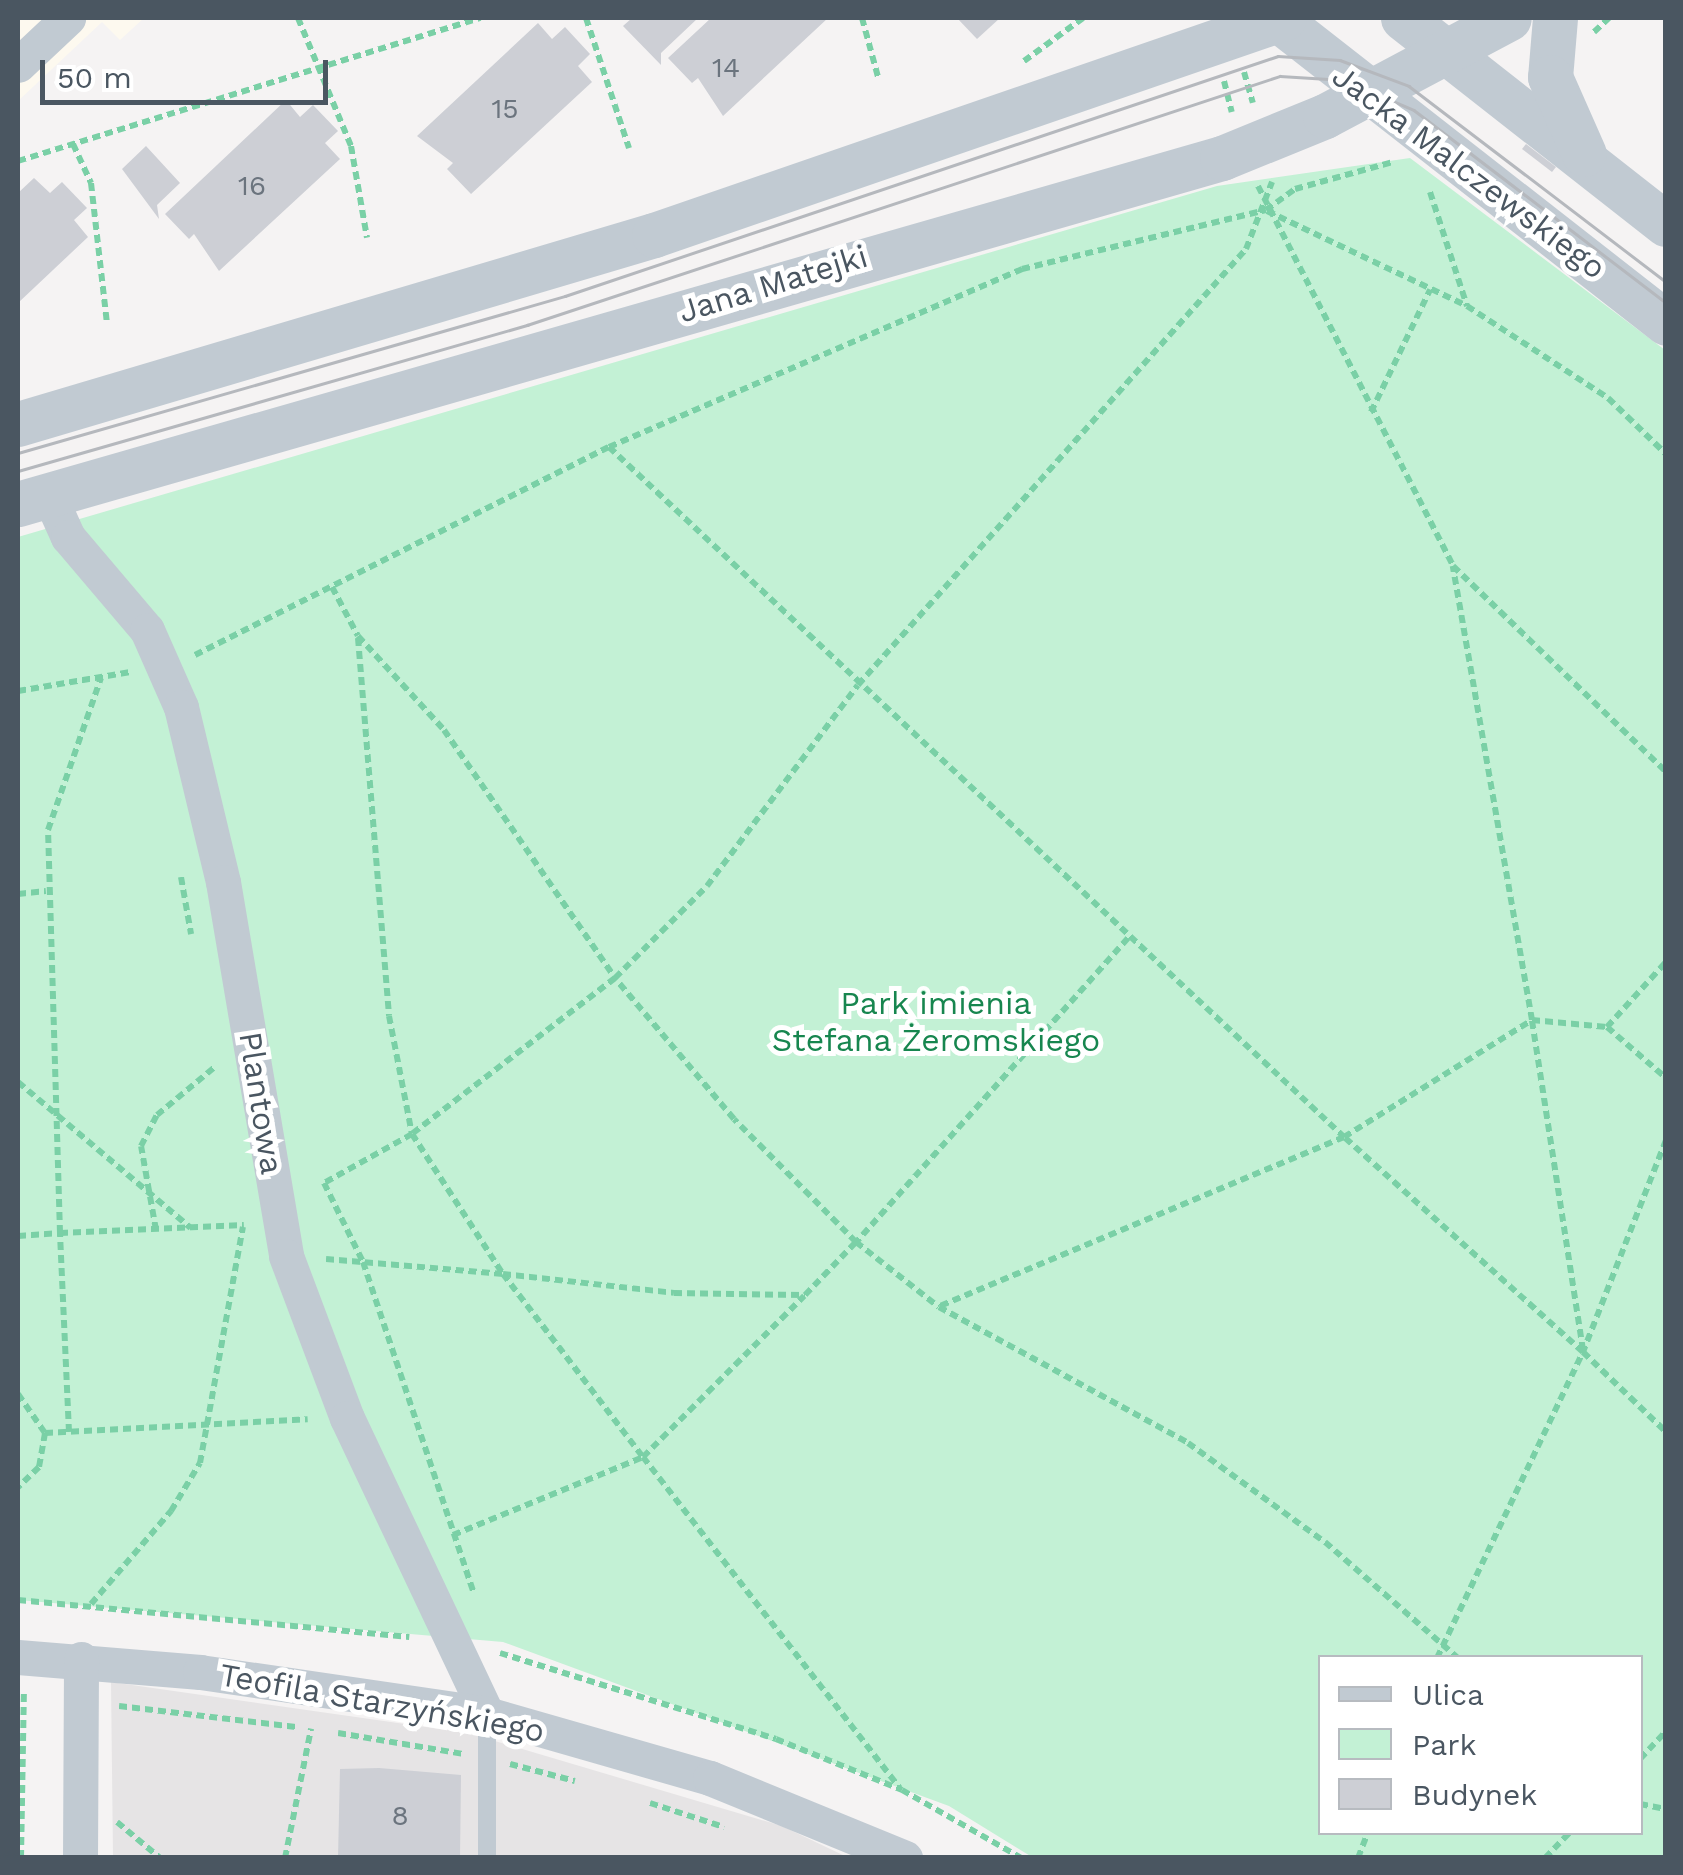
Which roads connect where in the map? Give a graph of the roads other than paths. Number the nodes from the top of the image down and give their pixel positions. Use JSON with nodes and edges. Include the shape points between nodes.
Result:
{"nodes":[{"id":1,"x":68,"y":18,"type":"edge"},
{"id":2,"x":1164,"y":18,"type":"edge"},
{"id":3,"x":1279,"y":18,"type":"edge"},
{"id":4,"x":1402,"y":18,"type":"edge"},
{"id":5,"x":1509,"y":18,"type":"edge"},
{"id":6,"x":1555,"y":18,"type":"edge"},
{"id":7,"x":1445,"y":51,"type":"junction"},
{"id":8,"x":18,"y":65,"type":"edge"},
{"id":9,"x":1089,"y":82,"type":"junction"},
{"id":10,"x":1367,"y":95,"type":"junction"},
{"id":11,"x":1602,"y":174,"type":"junction"},
{"id":12,"x":1666,"y":224,"type":"edge"},
{"id":13,"x":1666,"y":323,"type":"edge"},
{"id":14,"x":18,"y":424,"type":"edge"},
{"id":15,"x":33,"y":499,"type":"edge"},
{"id":16,"x":18,"y":1657,"type":"edge"},
{"id":17,"x":81,"y":1659,"type":"junction"},
{"id":18,"x":487,"y":1714,"type":"junction"},
{"id":19,"x":80,"y":1858,"type":"edge"},
{"id":20,"x":487,"y":1858,"type":"edge"},
{"id":21,"x":905,"y":1858,"type":"edge"}],
"edges":[{"from":1,"to":8,"type":"street"},
{"from":2,"to":9,"type":"street"},
{"from":3,"to":9,"type":"street"},
{"from":3,"to":10,"type":"street","name":"Jacka Malczewskiego"},
{"from":4,"to":7,"type":"street"},
{"from":5,"to":7,"type":"street","name":"Jana Matejki"},
{"from":6,"to":11,"type":"street","via":[[1554,96]]},
{"from":7,"to":10,"type":"street","name":"Jana Matejki"},
{"from":7,"to":11,"type":"street"},
{"from":9,"to":14,"type":"street","via":[[654,235]]},
{"from":10,"to":13,"type":"street","name":"Jacka Malczewskiego"},
{"from":10,"to":15,"type":"street","name":"Jana Matejki","via":[[1266,144],[1121,190]]},
{"from":11,"to":12,"type":"street"},
{"from":15,"to":18,"type":"street","name":"Plantowa","via":[[124,598],[165,664],[223,882],[286,1256],[341,1404]]},
{"from":16,"to":17,"type":"street","name":"Teofila Starzyńskiego"},
{"from":17,"to":18,"type":"street","name":"Teofila Starzyńskiego"},
{"from":17,"to":19,"type":"street"},
{"from":18,"to":20,"type":"lane"},
{"from":18,"to":21,"type":"street","name":"Teofila Starzyńskiego","via":[[710,1778]]}]}
